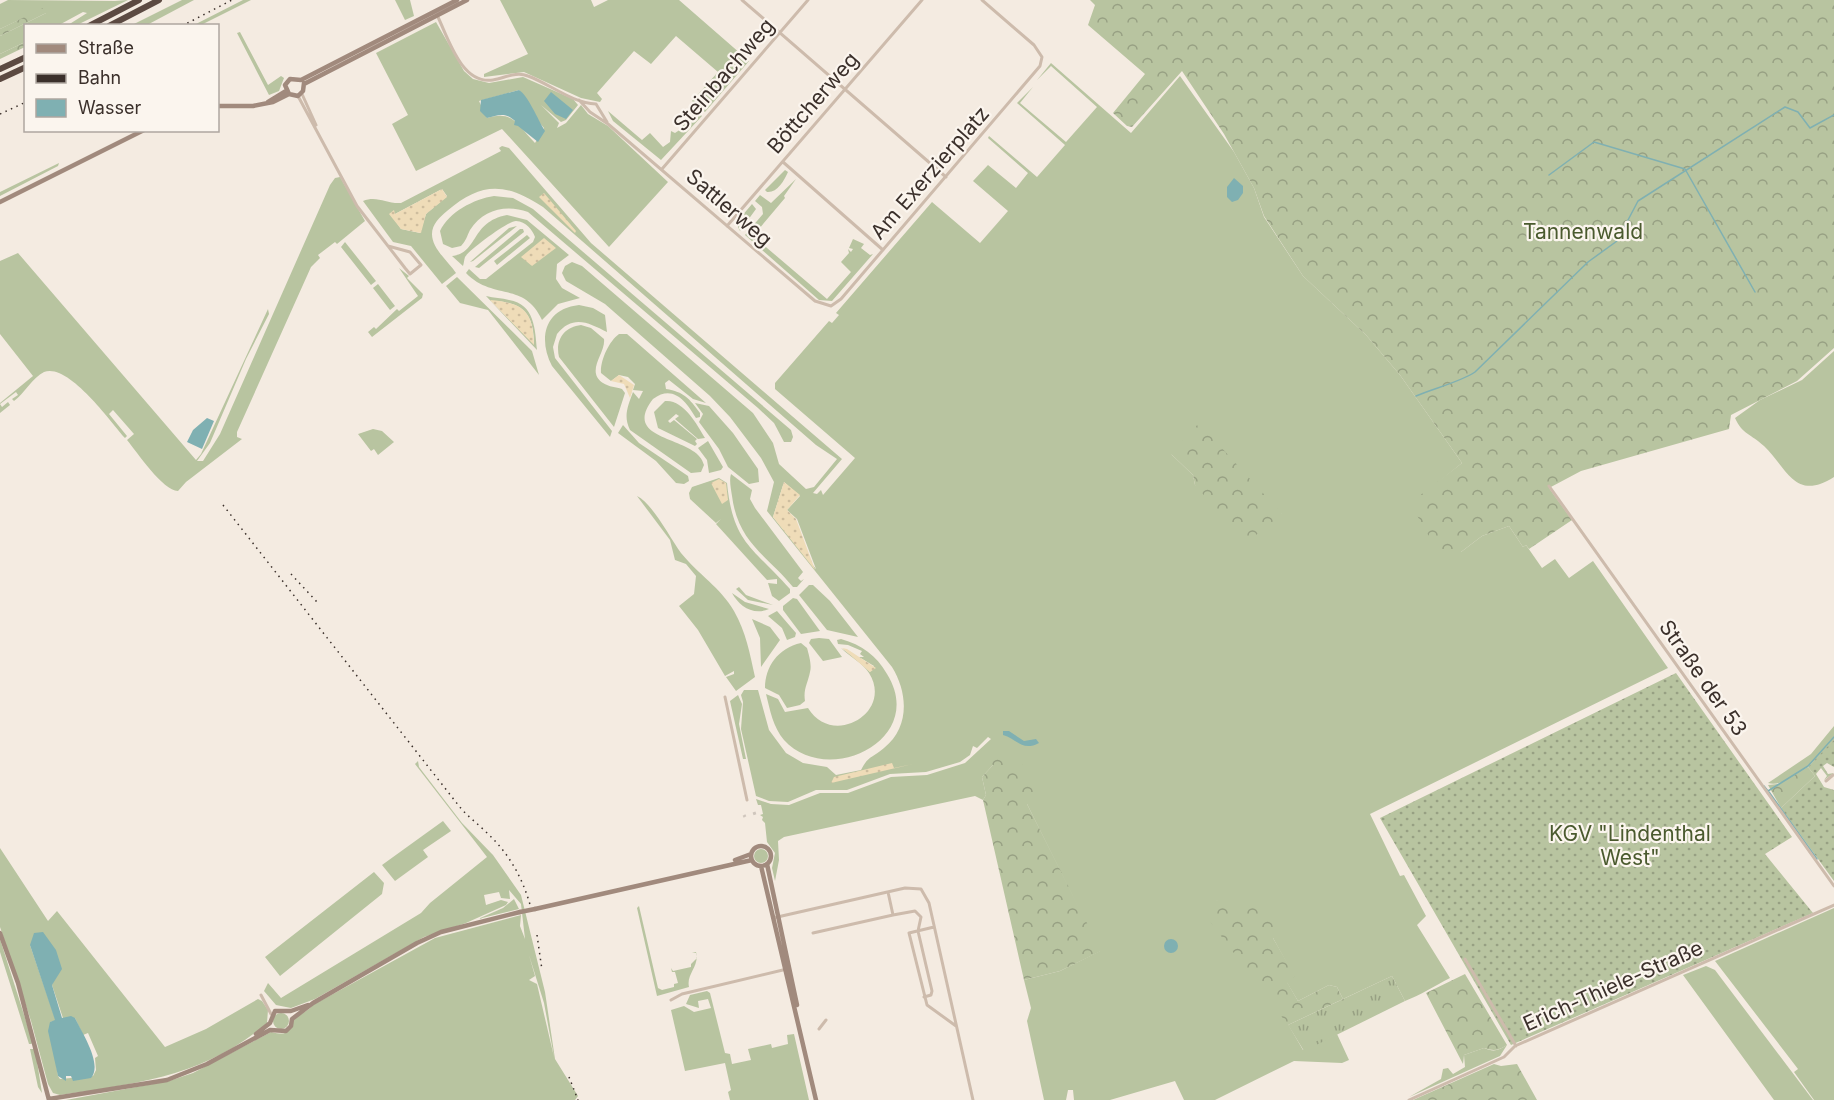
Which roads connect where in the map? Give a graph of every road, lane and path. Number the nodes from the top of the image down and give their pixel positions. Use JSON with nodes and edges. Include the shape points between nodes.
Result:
{"nodes":[{"id":1,"x":139,"y":0,"type":"edge"},
{"id":2,"x":159,"y":0,"type":"edge"},
{"id":3,"x":457,"y":0,"type":"edge"},
{"id":4,"x":467,"y":0,"type":"edge"},
{"id":5,"x":742,"y":0,"type":"edge"},
{"id":6,"x":808,"y":0,"type":"edge"},
{"id":7,"x":922,"y":0,"type":"edge"},
{"id":8,"x":982,"y":0,"type":"edge"},
{"id":9,"x":436,"y":13,"type":"junction"},
{"id":10,"x":93,"y":24,"type":"edge"},
{"id":11,"x":113,"y":24,"type":"edge"},
{"id":12,"x":780,"y":33,"type":"junction"},
{"id":13,"x":24,"y":58,"type":"edge"},
{"id":14,"x":24,"y":68,"type":"edge"},
{"id":15,"x":0,"y":69,"type":"edge"},
{"id":16,"x":0,"y":79,"type":"edge"},
{"id":17,"x":303,"y":82,"type":"junction"},
{"id":18,"x":845,"y":89,"type":"junction"},
{"id":19,"x":287,"y":92,"type":"junction"},
{"id":20,"x":300,"y":95,"type":"junction"},
{"id":21,"x":579,"y":100,"type":"junction"},
{"id":22,"x":592,"y":104,"type":"junction"},
{"id":23,"x":219,"y":106,"type":"edge"},
{"id":24,"x":588,"y":109,"type":"junction"},
{"id":25,"x":602,"y":112,"type":"junction"},
{"id":26,"x":597,"y":117,"type":"junction"},
{"id":27,"x":608,"y":124,"type":"junction"},
{"id":28,"x":140,"y":132,"type":"edge"},
{"id":29,"x":783,"y":162,"type":"junction"},
{"id":30,"x":662,"y":170,"type":"junction"},
{"id":31,"x":946,"y":177,"type":"junction"},
{"id":32,"x":0,"y":202,"type":"edge"},
{"id":33,"x":727,"y":226,"type":"junction"},
{"id":34,"x":388,"y":246,"type":"junction"},
{"id":35,"x":883,"y":250,"type":"junction"},
{"id":36,"x":835,"y":304,"type":"joint"},
{"id":37,"x":1549,"y":486,"type":"dead end"},
{"id":38,"x":726,"y":697,"type":"dead end"},
{"id":39,"x":1834,"y":776,"type":"edge"},
{"id":40,"x":1826,"y":781,"type":"dead end"},
{"id":41,"x":747,"y":800,"type":"dead end"},
{"id":42,"x":751,"y":857,"type":"junction"},
{"id":43,"x":764,"y":865,"type":"junction"},
{"id":44,"x":1834,"y":886,"type":"edge"},
{"id":45,"x":888,"y":892,"type":"junction"},
{"id":46,"x":1834,"y":905,"type":"edge"},
{"id":47,"x":893,"y":915,"type":"junction"},
{"id":48,"x":776,"y":917,"type":"junction"},
{"id":49,"x":934,"y":927,"type":"junction"},
{"id":50,"x":918,"y":931,"type":"junction"},
{"id":51,"x":0,"y":933,"type":"edge"},
{"id":52,"x":813,"y":933,"type":"dead end"},
{"id":53,"x":1465,"y":959,"type":"dead end"},
{"id":54,"x":787,"y":969,"type":"junction"},
{"id":55,"x":261,"y":995,"type":"dead end"},
{"id":56,"x":924,"y":997,"type":"junction"},
{"id":57,"x":671,"y":1000,"type":"dead end"},
{"id":58,"x":266,"y":1002,"type":"junction"},
{"id":59,"x":313,"y":1003,"type":"junction"},
{"id":60,"x":278,"y":1010,"type":"junction"},
{"id":61,"x":288,"y":1012,"type":"junction"},
{"id":62,"x":271,"y":1014,"type":"junction"},
{"id":63,"x":292,"y":1019,"type":"junction"},
{"id":64,"x":826,"y":1020,"type":"dead end"},
{"id":65,"x":270,"y":1023,"type":"junction"},
{"id":66,"x":956,"y":1026,"type":"junction"},
{"id":67,"x":273,"y":1029,"type":"junction"},
{"id":68,"x":819,"y":1029,"type":"dead end"},
{"id":69,"x":250,"y":1039,"type":"junction"},
{"id":70,"x":1516,"y":1046,"type":"junction"},
{"id":71,"x":816,"y":1099,"type":"edge"},
{"id":72,"x":49,"y":1100,"type":"edge"},
{"id":73,"x":973,"y":1100,"type":"edge"},
{"id":74,"x":1409,"y":1100,"type":"edge"}],
"edges":[{"from":1,"to":10,"type":"highway"},
{"from":2,"to":11,"type":"highway"},
{"from":3,"to":9,"type":"street"},
{"from":4,"to":9,"type":"street"},
{"from":5,"to":12,"type":"street"},
{"from":6,"to":12,"type":"street","name":"Steinbachweg"},
{"from":7,"to":18,"type":"street","name":"Böttcherweg"},
{"from":8,"to":31,"type":"street","name":"Am Exerzierplatz","via":[[1034,45],[1042,57],[1036,73]]},
{"from":9,"to":17,"type":"street"},
{"from":9,"to":21,"type":"street","name":"Sattlerweg","via":[[463,65],[473,76],[489,81],[524,74]]},
{"from":12,"to":18,"type":"street"},
{"from":12,"to":30,"type":"street","name":"Steinbachweg"},
{"from":13,"to":15,"type":"highway"},
{"from":14,"to":16,"type":"highway"},
{"from":17,"to":19,"type":"street","via":[[290,79]]},
{"from":17,"to":20,"type":"street"},
{"from":18,"to":29,"type":"street","name":"Böttcherweg"},
{"from":18,"to":31,"type":"street"},
{"from":19,"to":20,"type":"street"},
{"from":19,"to":23,"type":"street","via":[[263,104]]},
{"from":20,"to":34,"type":"street","via":[[357,206]]},
{"from":21,"to":22,"type":"street","name":"Sattlerweg"},
{"from":21,"to":24,"type":"street","name":"Sattlerweg"},
{"from":22,"to":24,"type":"street"},
{"from":22,"to":25,"type":"street","name":"Sattlerweg"},
{"from":24,"to":26,"type":"street","name":"Sattlerweg"},
{"from":25,"to":26,"type":"street"},
{"from":25,"to":27,"type":"street","name":"Sattlerweg"},
{"from":26,"to":27,"type":"street","name":"Sattlerweg"},
{"from":27,"to":30,"type":"street","name":"Sattlerweg"},
{"from":28,"to":32,"type":"street"},
{"from":29,"to":33,"type":"street","name":"Böttcherweg"},
{"from":29,"to":35,"type":"street"},
{"from":30,"to":33,"type":"street","name":"Sattlerweg"},
{"from":31,"to":35,"type":"street","name":"Am Exerzierplatz"},
{"from":33,"to":36,"type":"street","name":"Sattlerweg","via":[[815,302]]},
{"from":34,"to":34,"type":"street","via":[[410,273],[421,265],[410,252]]},
{"from":35,"to":36,"type":"street","name":"Am Exerzierplatz"},
{"from":37,"to":44,"type":"street","name":"Straße der 53"},
{"from":38,"to":41,"type":"street"},
{"from":39,"to":40,"type":"street"},
{"from":42,"to":43,"type":"street"},
{"from":42,"to":43,"type":"street","via":[[757,847],[766,848],[771,856]]},
{"from":42,"to":59,"type":"street","bridge":true,"via":[[441,932]]},
{"from":43,"to":48,"type":"street"},
{"from":45,"to":47,"type":"street"},
{"from":45,"to":48,"type":"street"},
{"from":45,"to":49,"type":"street","via":[[921,890],[929,903]]},
{"from":46,"to":70,"type":"street","name":"Erich-Thiele-Straße"},
{"from":47,"to":50,"type":"street","via":[[917,913],[922,921]]},
{"from":47,"to":52,"type":"street"},
{"from":48,"to":54,"type":"street"},
{"from":49,"to":50,"type":"street"},
{"from":49,"to":66,"type":"street"},
{"from":50,"to":56,"type":"street","via":[[932,991]]},
{"from":50,"to":56,"type":"street","via":[[909,933]]},
{"from":51,"to":72,"type":"street","via":[[18,983]]},
{"from":53,"to":70,"type":"street"},
{"from":54,"to":57,"type":"street"},
{"from":54,"to":71,"type":"street"},
{"from":55,"to":58,"type":"street"},
{"from":56,"to":66,"type":"street","via":[[929,1008]]},
{"from":58,"to":60,"type":"street"},
{"from":58,"to":62,"type":"street"},
{"from":59,"to":61,"type":"street"},
{"from":59,"to":63,"type":"street"},
{"from":60,"to":61,"type":"street"},
{"from":60,"to":62,"type":"street"},
{"from":61,"to":63,"type":"street"},
{"from":62,"to":65,"type":"street"},
{"from":63,"to":67,"type":"street","via":[[286,1031]]},
{"from":64,"to":68,"type":"street"},
{"from":65,"to":67,"type":"street"},
{"from":65,"to":69,"type":"street"},
{"from":66,"to":73,"type":"street"},
{"from":67,"to":69,"type":"street"},
{"from":69,"to":72,"type":"street","via":[[207,1064],[167,1080]]},
{"from":70,"to":74,"type":"street","name":"Erich-Thiele-Straße","via":[[1504,1057]]}]}
